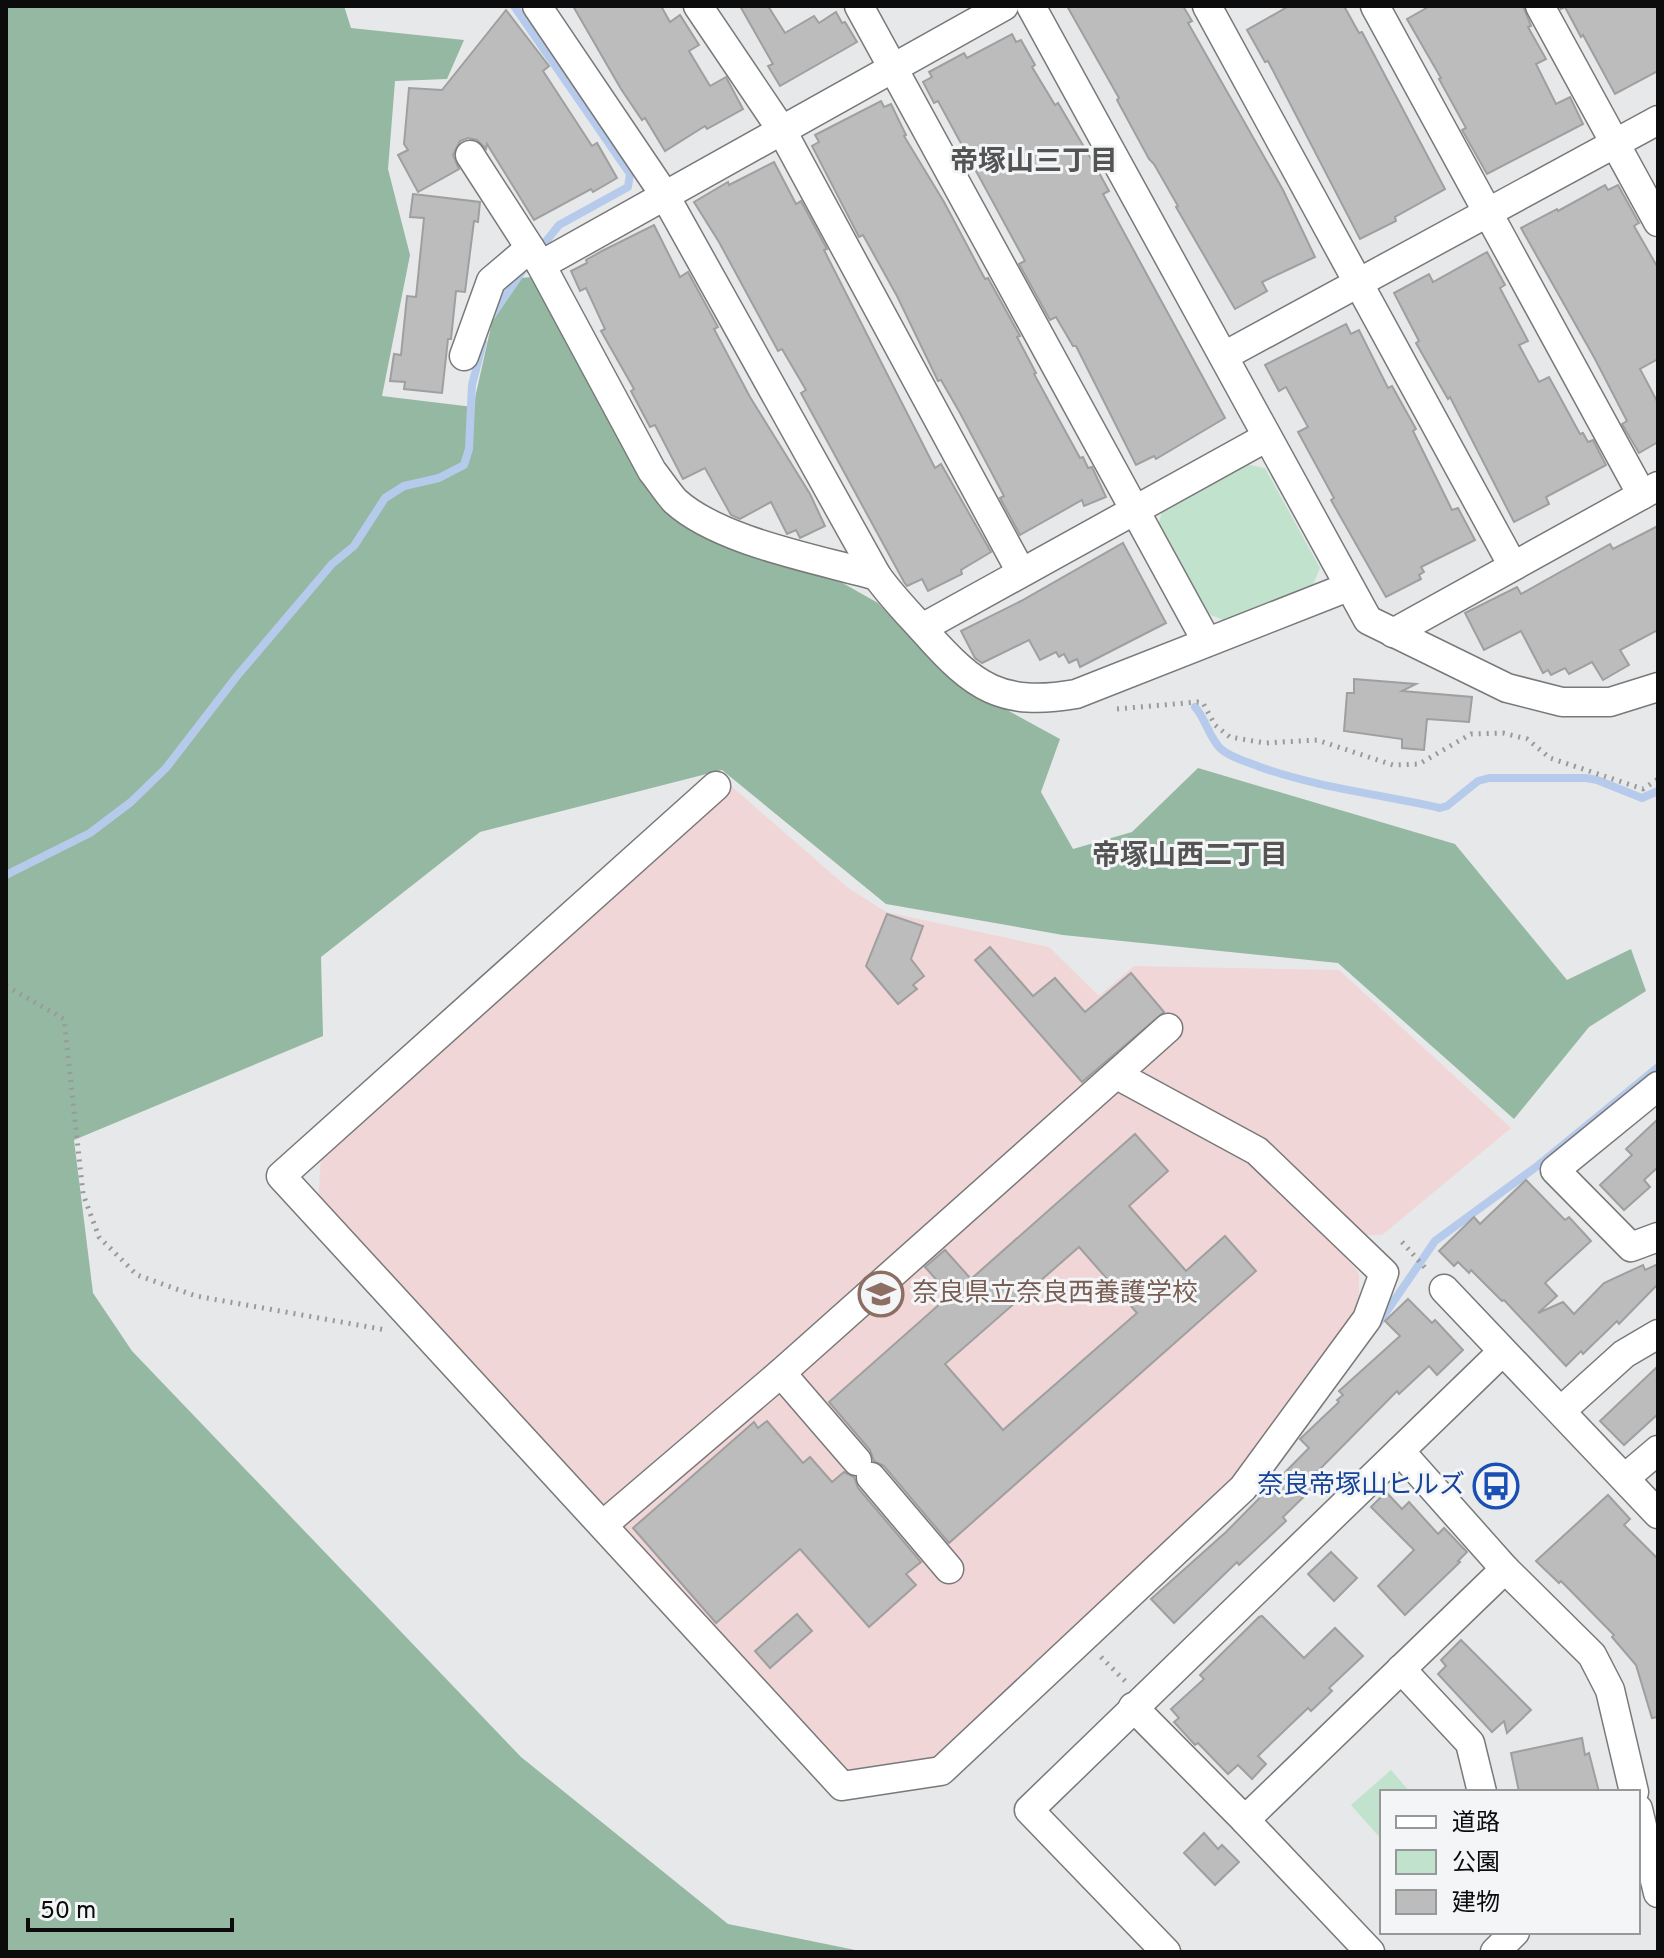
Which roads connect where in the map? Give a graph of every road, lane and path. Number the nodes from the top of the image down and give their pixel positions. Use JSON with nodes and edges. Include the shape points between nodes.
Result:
{"nodes":[{"id":1,"x":537,"y":6,"type":"edge"},
{"id":2,"x":698,"y":6,"type":"edge"},
{"id":3,"x":859,"y":6,"type":"edge"},
{"id":4,"x":1004,"y":6,"type":"edge"},
{"id":5,"x":1031,"y":6,"type":"edge"},
{"id":6,"x":1207,"y":6,"type":"edge"},
{"id":7,"x":1375,"y":6,"type":"edge"},
{"id":8,"x":1540,"y":6,"type":"edge"},
{"id":9,"x":894,"y":66,"type":"junction"},
{"id":10,"x":1658,"y":120,"type":"edge"},
{"id":11,"x":781,"y":129,"type":"junction"},
{"id":12,"x":1615,"y":144,"type":"junction"},
{"id":13,"x":470,"y":155,"type":"dead end"},
{"id":14,"x":664,"y":194,"type":"junction"},
{"id":15,"x":1488,"y":213,"type":"junction"},
{"id":16,"x":1658,"y":222,"type":"edge"},
{"id":17,"x":535,"y":256,"type":"junction"},
{"id":18,"x":1359,"y":282,"type":"junction"},
{"id":19,"x":464,"y":356,"type":"dead end"},
{"id":20,"x":1224,"y":356,"type":"junction"},
{"id":21,"x":1267,"y":437,"type":"junction"},
{"id":22,"x":1650,"y":490,"type":"edge"},
{"id":23,"x":1136,"y":508,"type":"junction"},
{"id":24,"x":1513,"y":566,"type":"junction"},
{"id":25,"x":1021,"y":572,"type":"junction"},
{"id":26,"x":877,"y":576,"type":"junction"},
{"id":27,"x":1348,"y":587,"type":"junction"},
{"id":28,"x":922,"y":628,"type":"junction"},
{"id":29,"x":1393,"y":633,"type":"junction"},
{"id":30,"x":1207,"y":642,"type":"junction"},
{"id":31,"x":1658,"y":687,"type":"edge"},
{"id":32,"x":1112,"y":710,"type":"dead end"},
{"id":33,"x":1658,"y":779,"type":"edge"},
{"id":34,"x":716,"y":786,"type":"dead end"},
{"id":35,"x":6,"y":986,"type":"edge"},
{"id":36,"x":1168,"y":1028,"type":"dead end"},
{"id":37,"x":1117,"y":1075,"type":"junction"},
{"id":38,"x":1658,"y":1086,"type":"edge"},
{"id":39,"x":1658,"y":1237,"type":"edge"},
{"id":40,"x":1402,"y":1242,"type":"dead end"},
{"id":41,"x":1444,"y":1289,"type":"joint"},
{"id":42,"x":1658,"y":1334,"type":"edge"},
{"id":43,"x":430,"y":1338,"type":"junction"},
{"id":44,"x":1502,"y":1352,"type":"junction"},
{"id":45,"x":781,"y":1373,"type":"junction"},
{"id":46,"x":1562,"y":1410,"type":"junction"},
{"id":47,"x":1658,"y":1450,"type":"edge"},
{"id":48,"x":1400,"y":1451,"type":"junction"},
{"id":49,"x":1625,"y":1478,"type":"junction"},
{"id":50,"x":1658,"y":1514,"type":"edge"},
{"id":51,"x":603,"y":1525,"type":"junction"},
{"id":52,"x":949,"y":1569,"type":"dead end"},
{"id":53,"x":1505,"y":1569,"type":"junction"},
{"id":54,"x":1083,"y":1639,"type":"junction"},
{"id":55,"x":1401,"y":1669,"type":"junction"},
{"id":56,"x":1137,"y":1703,"type":"junction"},
{"id":57,"x":1482,"y":1790,"type":"edge"},
{"id":58,"x":1634,"y":1790,"type":"edge"},
{"id":59,"x":1245,"y":1820,"type":"junction"},
{"id":60,"x":1645,"y":1829,"type":"edge"},
{"id":61,"x":1658,"y":1893,"type":"edge"},
{"id":62,"x":1513,"y":1934,"type":"edge"},
{"id":63,"x":1166,"y":1952,"type":"edge"},
{"id":64,"x":1370,"y":1952,"type":"edge"},
{"id":65,"x":1495,"y":1952,"type":"edge"}],
"edges":[{"from":1,"to":14,"type":"street"},
{"from":2,"to":11,"type":"street"},
{"from":3,"to":9,"type":"street"},
{"from":4,"to":9,"type":"street"},
{"from":5,"to":20,"type":"street"},
{"from":6,"to":18,"type":"street"},
{"from":7,"to":15,"type":"street"},
{"from":8,"to":12,"type":"street"},
{"from":9,"to":11,"type":"street"},
{"from":9,"to":23,"type":"street"},
{"from":10,"to":12,"type":"street"},
{"from":11,"to":14,"type":"street"},
{"from":11,"to":25,"type":"street"},
{"from":12,"to":15,"type":"street"},
{"from":12,"to":16,"type":"street"},
{"from":13,"to":17,"type":"street"},
{"from":14,"to":17,"type":"street"},
{"from":14,"to":26,"type":"street"},
{"from":15,"to":18,"type":"street"},
{"from":15,"to":22,"type":"street"},
{"from":17,"to":19,"type":"street","via":[[491,281]]},
{"from":17,"to":26,"type":"street","via":[[652,471],[675,500],[733,536]]},
{"from":18,"to":20,"type":"street"},
{"from":18,"to":24,"type":"street"},
{"from":20,"to":21,"type":"street"},
{"from":21,"to":23,"type":"street"},
{"from":21,"to":27,"type":"street"},
{"from":22,"to":24,"type":"street"},
{"from":23,"to":25,"type":"street"},
{"from":23,"to":30,"type":"street"},
{"from":24,"to":29,"type":"street"},
{"from":25,"to":28,"type":"street"},
{"from":26,"to":28,"type":"street"},
{"from":27,"to":29,"type":"street","via":[[1368,620]]},
{"from":27,"to":30,"type":"street"},
{"from":28,"to":30,"type":"street","via":[[956,667],[988,688],[1045,699],[1076,694]]},
{"from":29,"to":31,"type":"street","via":[[1507,688],[1562,702],[1610,702]]},
{"from":32,"to":33,"type":"path","via":[[1203,703],[1215,725],[1230,737],[1265,743],[1317,740],[1393,765],[1419,764],[1471,734],[1503,733],[1527,739],[1550,758],[1643,789]]},
{"from":34,"to":43,"type":"street","via":[[281,1176]]},
{"from":35,"to":43,"type":"path","via":[[64,1019],[83,1194],[99,1237],[137,1275],[196,1296]]},
{"from":36,"to":37,"type":"street"},
{"from":37,"to":45,"type":"street"},
{"from":37,"to":54,"type":"street","via":[[1257,1151],[1384,1273],[1367,1319],[1243,1488]]},
{"from":38,"to":39,"type":"street","via":[[1555,1170],[1631,1247]]},
{"from":40,"to":41,"type":"path"},
{"from":41,"to":44,"type":"street"},
{"from":42,"to":46,"type":"street","via":[[1624,1354]]},
{"from":43,"to":51,"type":"street"},
{"from":44,"to":46,"type":"street"},
{"from":44,"to":48,"type":"street"},
{"from":45,"to":51,"type":"street"},
{"from":45,"to":52,"type":"street"},
{"from":46,"to":49,"type":"street"},
{"from":47,"to":49,"type":"street"},
{"from":48,"to":53,"type":"street"},
{"from":48,"to":56,"type":"street"},
{"from":49,"to":50,"type":"street"},
{"from":51,"to":54,"type":"street","via":[[842,1786],[941,1771]]},
{"from":53,"to":55,"type":"street"},
{"from":53,"to":58,"type":"street","via":[[1592,1655],[1610,1690]]},
{"from":54,"to":56,"type":"path"},
{"from":55,"to":57,"type":"street","via":[[1470,1743]]},
{"from":55,"to":59,"type":"street"},
{"from":56,"to":59,"type":"street"},
{"from":56,"to":63,"type":"street","via":[[1029,1810]]},
{"from":59,"to":64,"type":"street"},
{"from":60,"to":61,"type":"street"},
{"from":62,"to":65,"type":"street"}]}
